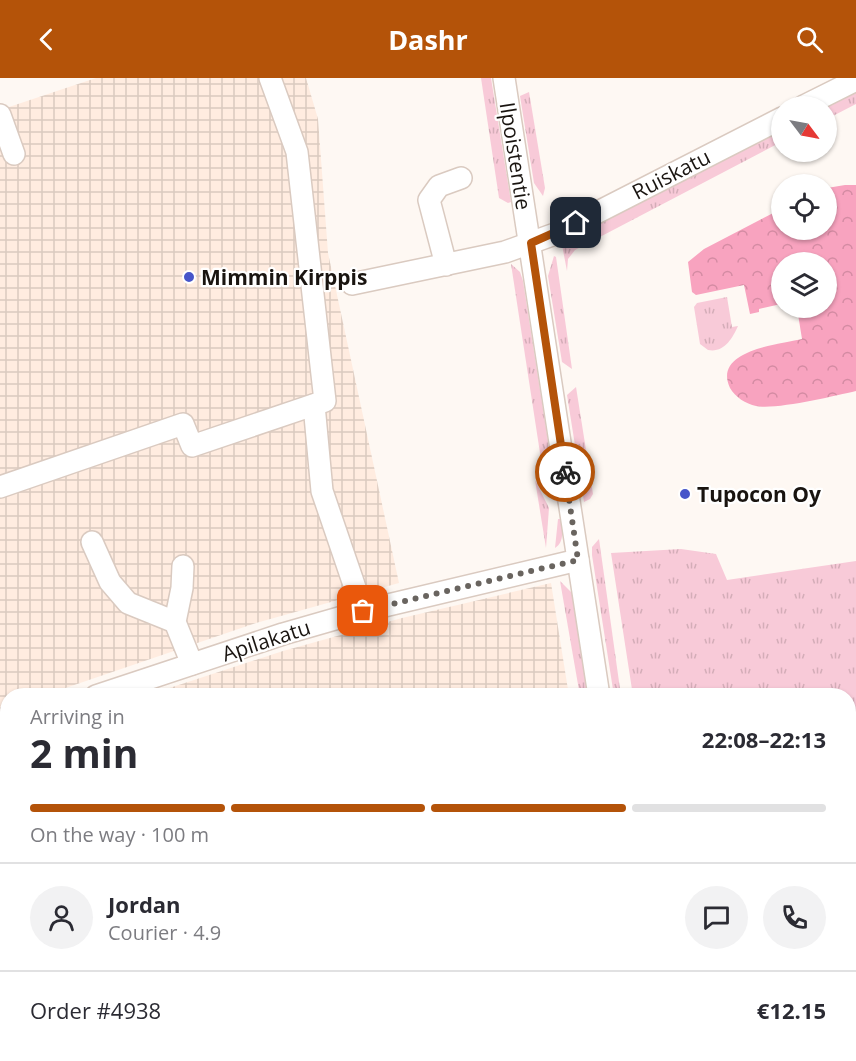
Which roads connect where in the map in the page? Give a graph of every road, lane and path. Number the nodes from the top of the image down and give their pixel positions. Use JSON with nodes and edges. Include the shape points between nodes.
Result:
{"nodes":[{"id":1,"x":270,"y":78,"type":"edge"},
{"id":2,"x":504,"y":78,"type":"edge"},
{"id":3,"x":856,"y":80,"type":"edge"},
{"id":4,"x":824,"y":96,"type":"edge"},
{"id":5,"x":0,"y":115,"type":"edge"},
{"id":6,"x":771,"y":124,"type":"edge"},
{"id":7,"x":14,"y":154,"type":"dead end"},
{"id":8,"x":461,"y":178,"type":"dead end"},
{"id":9,"x":531,"y":243,"type":"junction"},
{"id":10,"x":446,"y":265,"type":"junction"},
{"id":11,"x":352,"y":284,"type":"dead end"},
{"id":12,"x":314,"y":405,"type":"junction"},
{"id":13,"x":0,"y":487,"type":"edge"},
{"id":14,"x":92,"y":542,"type":"dead end"},
{"id":15,"x":578,"y":560,"type":"junction"},
{"id":16,"x":183,"y":566,"type":"dead end"},
{"id":17,"x":363,"y":611,"type":"junction"},
{"id":18,"x":175,"y":622,"type":"junction"},
{"id":19,"x":192,"y":664,"type":"junction"},
{"id":20,"x":120,"y":688,"type":"edge"},
{"id":21,"x":598,"y":688,"type":"edge"}],
"edges":[{"from":1,"to":12,"type":"street","via":[[297,152],[325,401]]},
{"from":2,"to":9,"type":"street","name":"Ilpoistentie"},
{"from":3,"to":4,"type":"street"},
{"from":5,"to":7,"type":"street"},
{"from":6,"to":9,"type":"street","name":"Ruiskatu"},
{"from":8,"to":10,"type":"street","via":[[439,186],[429,200]]},
{"from":9,"to":10,"type":"street","name":"Ruiskatu"},
{"from":9,"to":15,"type":"street","name":"Ilpoistentie"},
{"from":10,"to":11,"type":"street","name":"Ruiskatu"},
{"from":12,"to":13,"type":"street","via":[[192,446],[183,424]]},
{"from":12,"to":17,"type":"street","via":[[322,491]]},
{"from":14,"to":18,"type":"street","via":[[110,582],[128,603]]},
{"from":15,"to":17,"type":"street","name":"Apilakatu"},
{"from":15,"to":21,"type":"street","name":"Ilpoistentie"},
{"from":16,"to":18,"type":"street"},
{"from":17,"to":19,"type":"street","name":"Apilakatu"},
{"from":18,"to":19,"type":"street"},
{"from":19,"to":20,"type":"street","name":"Apilakatu"}]}
